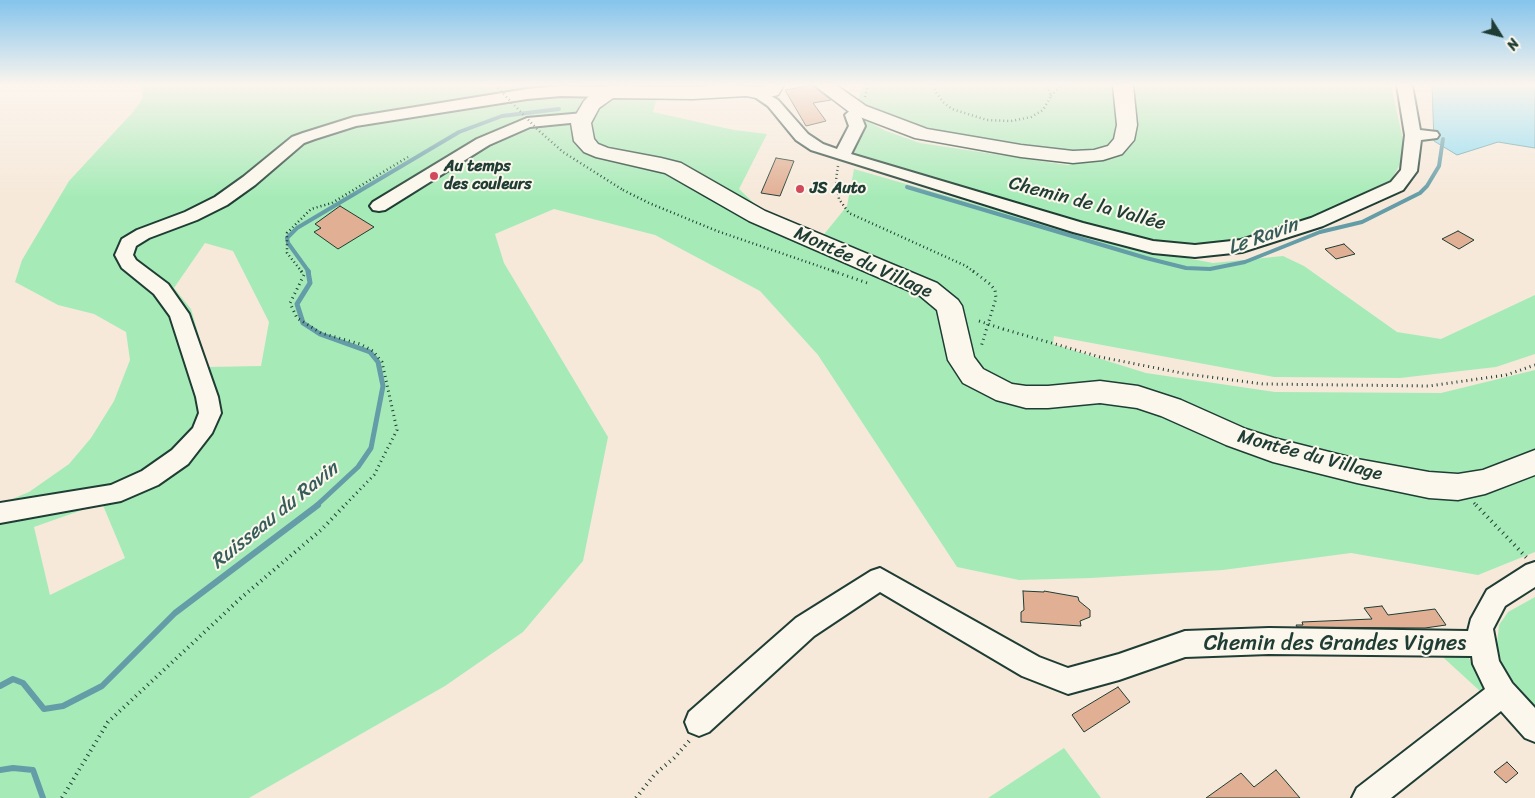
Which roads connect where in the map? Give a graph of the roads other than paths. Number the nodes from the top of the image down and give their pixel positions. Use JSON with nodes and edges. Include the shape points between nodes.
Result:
{"nodes":[{"id":1,"x":353,"y":122,"type":"edge"},
{"id":2,"x":535,"y":122,"type":"edge"},
{"id":3,"x":582,"y":122,"type":"edge"},
{"id":4,"x":790,"y":122,"type":"edge"},
{"id":5,"x":856,"y":122,"type":"edge"},
{"id":6,"x":887,"y":122,"type":"edge"},
{"id":7,"x":1127,"y":122,"type":"edge"},
{"id":8,"x":1411,"y":122,"type":"edge"},
{"id":9,"x":1413,"y":135,"type":"junction"},
{"id":10,"x":1431,"y":135,"type":"dead end"},
{"id":11,"x":840,"y":155,"type":"junction"},
{"id":12,"x":379,"y":206,"type":"dead end"},
{"id":13,"x":1535,"y":462,"type":"edge"},
{"id":14,"x":0,"y":513,"type":"edge"},
{"id":15,"x":1532,"y":567,"type":"edge"},
{"id":16,"x":1483,"y":644,"type":"junction"},
{"id":17,"x":1502,"y":693,"type":"junction"},
{"id":18,"x":699,"y":722,"type":"road end"},
{"id":19,"x":1535,"y":728,"type":"edge"},
{"id":20,"x":1367,"y":798,"type":"edge"}],
"edges":[{"from":1,"to":14,"type":"street","via":[[298,140],[221,201],[128,243],[124,255],[129,264],[161,289],[179,314],[210,413],[201,433],[180,457],[150,478],[113,494]]},
{"from":2,"to":12,"type":"street","via":[[483,142]]},
{"from":3,"to":13,"type":"main road","name":"Montée du Village","via":[[584,141],[597,151],[673,168],[757,216],[928,289],[949,306],[961,360],[973,376],[1006,393],[1048,397],[1100,392],[1138,397],[1273,450],[1429,485],[1458,487],[1485,482]]},
{"from":4,"to":11,"type":"street","name":"Chemin de la Vallée","via":[[802,137],[817,147]]},
{"from":5,"to":11,"type":"street","via":[[857,126]]},
{"from":6,"to":7,"type":"main road","via":[[922,134],[1073,157],[1096,156],[1115,150],[1124,140]]},
{"from":8,"to":9,"type":"street","name":"Chemin de la Vallée"},
{"from":9,"to":10,"type":"street"},
{"from":9,"to":11,"type":"street","name":"Chemin de la Vallée","via":[[1409,171],[1397,186],[1317,222],[1242,246],[1195,251],[1153,247],[1079,228]]},
{"from":15,"to":16,"type":"street","via":[[1496,598],[1480,628]]},
{"from":16,"to":17,"type":"street","via":[[1486,664]]},
{"from":16,"to":18,"type":"street","name":"Chemin des Grandes Vignes","via":[[1269,640],[1185,644],[1068,681],[1031,668],[880,579],[805,627]]},
{"from":17,"to":19,"type":"street"},
{"from":17,"to":20,"type":"street"}]}
